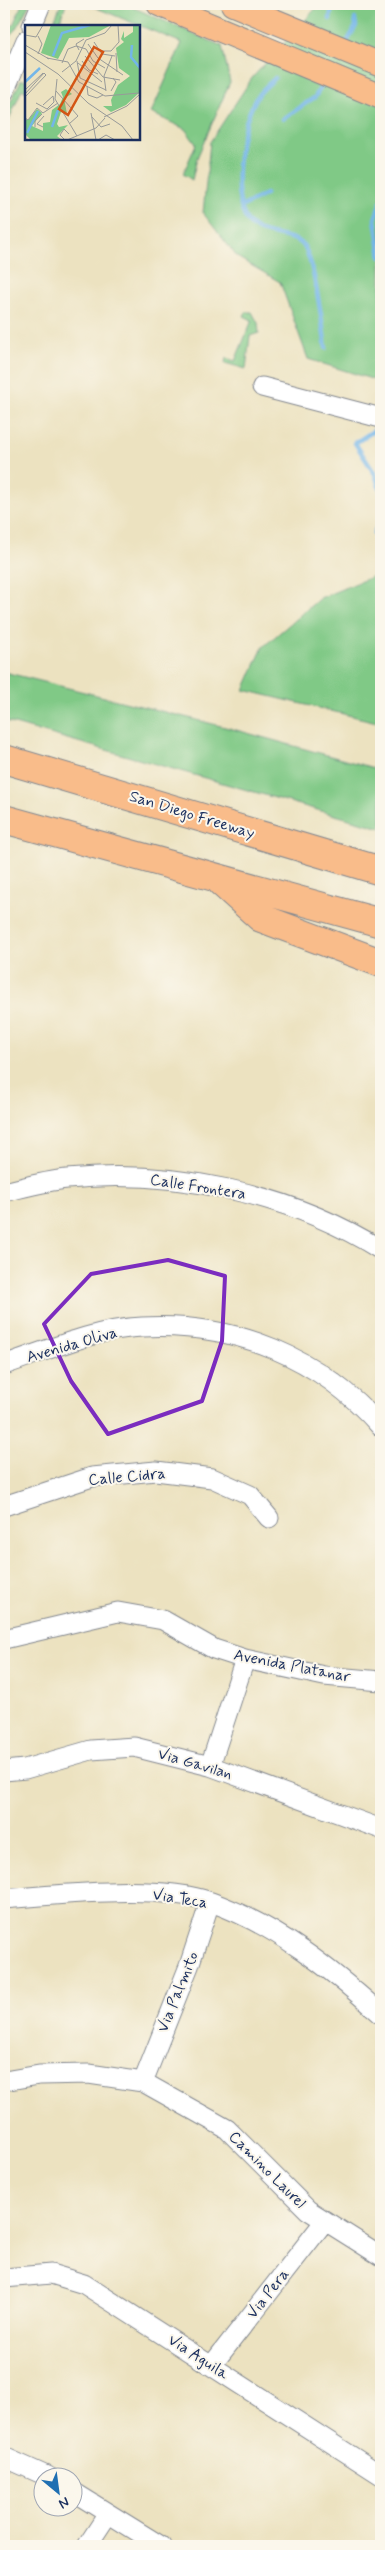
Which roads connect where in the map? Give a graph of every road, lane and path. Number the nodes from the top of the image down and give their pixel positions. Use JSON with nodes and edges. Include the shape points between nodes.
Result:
{"nodes":[{"id":1,"x":41,"y":4,"type":"edge"},
{"id":2,"x":159,"y":4,"type":"edge"},
{"id":3,"x":233,"y":4,"type":"edge"},
{"id":4,"x":32,"y":25,"type":"edge"},
{"id":5,"x":25,"y":42,"type":"edge"},
{"id":6,"x":381,"y":65,"type":"edge"},
{"id":7,"x":4,"y":92,"type":"edge"},
{"id":8,"x":381,"y":97,"type":"edge"},
{"id":9,"x":262,"y":387,"type":"dead end"},
{"id":10,"x":381,"y":418,"type":"edge"},
{"id":11,"x":4,"y":759,"type":"edge"},
{"id":12,"x":4,"y":818,"type":"edge"},
{"id":13,"x":381,"y":872,"type":"edge"},
{"id":14,"x":214,"y":876,"type":"junction"},
{"id":15,"x":381,"y":923,"type":"edge"},
{"id":16,"x":381,"y":963,"type":"edge"},
{"id":17,"x":4,"y":1192,"type":"edge"},
{"id":18,"x":381,"y":1250,"type":"edge"},
{"id":19,"x":4,"y":1365,"type":"edge"},
{"id":20,"x":381,"y":1427,"type":"edge"},
{"id":21,"x":4,"y":1506,"type":"edge"},
{"id":22,"x":269,"y":1518,"type":"dead end"},
{"id":23,"x":4,"y":1639,"type":"edge"},
{"id":24,"x":245,"y":1660,"type":"junction"},
{"id":25,"x":381,"y":1681,"type":"edge"},
{"id":26,"x":210,"y":1766,"type":"junction"},
{"id":27,"x":4,"y":1771,"type":"edge"},
{"id":28,"x":381,"y":1829,"type":"edge"},
{"id":29,"x":4,"y":1899,"type":"edge"},
{"id":30,"x":210,"y":1902,"type":"junction"},
{"id":31,"x":381,"y":2014,"type":"edge"},
{"id":32,"x":4,"y":2081,"type":"edge"},
{"id":33,"x":143,"y":2082,"type":"junction"},
{"id":34,"x":324,"y":2222,"type":"junction"},
{"id":35,"x":381,"y":2256,"type":"edge"},
{"id":36,"x":4,"y":2278,"type":"edge"},
{"id":37,"x":212,"y":2365,"type":"junction"},
{"id":38,"x":4,"y":2456,"type":"edge"},
{"id":39,"x":32,"y":2469,"type":"edge"},
{"id":40,"x":381,"y":2475,"type":"edge"},
{"id":41,"x":82,"y":2497,"type":"edge"},
{"id":42,"x":108,"y":2514,"type":"junction"},
{"id":43,"x":86,"y":2546,"type":"edge"},
{"id":44,"x":161,"y":2546,"type":"edge"}],
"edges":[{"from":1,"to":4,"type":"street"},
{"from":2,"to":8,"type":"main road"},
{"from":3,"to":6,"type":"main road"},
{"from":5,"to":7,"type":"street"},
{"from":9,"to":10,"type":"street"},
{"from":11,"to":13,"type":"highway","name":"San Diego Freeway"},
{"from":12,"to":14,"type":"highway"},
{"from":14,"to":15,"type":"highway"},
{"from":14,"to":16,"type":"highway","via":[[261,918]]},
{"from":17,"to":18,"type":"street","name":"Calle Frontera","via":[[67,1179],[133,1176],[225,1188],[309,1212]]},
{"from":19,"to":20,"type":"street","name":"Avenida Oliva","via":[[88,1337],[141,1327],[192,1328],[260,1342],[315,1368],[359,1402]]},
{"from":21,"to":22,"type":"street","name":"Calle Cidra","via":[[92,1477],[156,1471],[212,1478],[250,1496]]},
{"from":23,"to":24,"type":"street","name":"Avenida Platanar","via":[[118,1612],[163,1620],[214,1649]]},
{"from":24,"to":25,"type":"street","name":"Avenida Platanar","via":[[324,1676]]},
{"from":24,"to":26,"type":"street"},
{"from":26,"to":27,"type":"street","name":"Via Gavilan","via":[[134,1747],[91,1750],[25,1769]]},
{"from":26,"to":28,"type":"street","name":"Via Gavilan"},
{"from":29,"to":30,"type":"street","name":"Via Teca","via":[[154,1893]]},
{"from":30,"to":31,"type":"street","name":"Via Teca","via":[[276,1932],[336,1974]]},
{"from":30,"to":33,"type":"street","name":"Via Palmito","via":[[189,1966]]},
{"from":32,"to":33,"type":"street","name":"Camino Laurel","via":[[39,2075],[89,2074]]},
{"from":33,"to":34,"type":"street","name":"Camino Laurel","via":[[226,2129]]},
{"from":34,"to":35,"type":"street","name":"Camino Laurel"},
{"from":34,"to":37,"type":"street","name":"Via Pera"},
{"from":36,"to":37,"type":"street","name":"Via Aguila","via":[[51,2274],[84,2284]]},
{"from":37,"to":40,"type":"street","name":"Via Aguila"},
{"from":38,"to":39,"type":"street"},
{"from":41,"to":42,"type":"street"},
{"from":42,"to":43,"type":"street"},
{"from":42,"to":44,"type":"street"}]}
